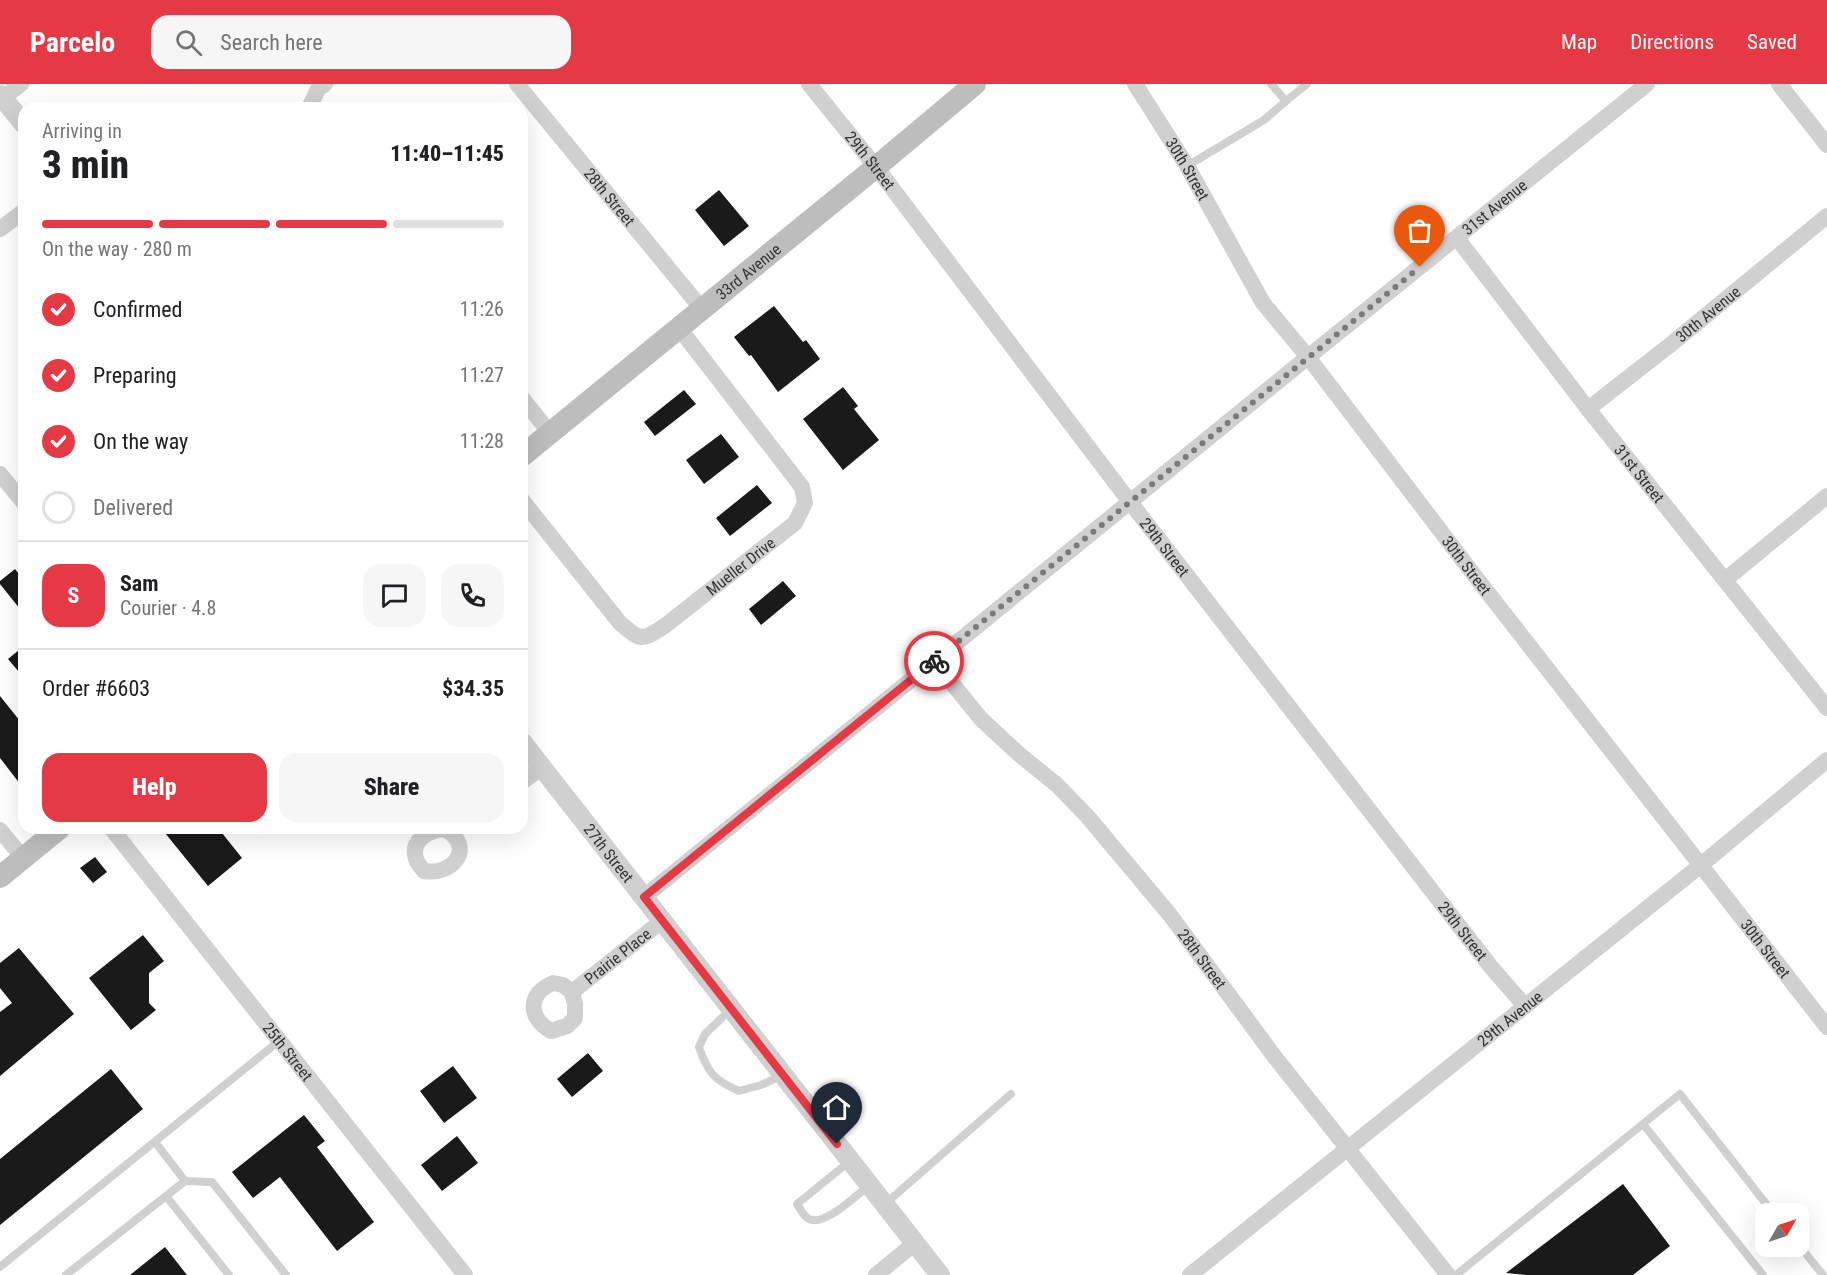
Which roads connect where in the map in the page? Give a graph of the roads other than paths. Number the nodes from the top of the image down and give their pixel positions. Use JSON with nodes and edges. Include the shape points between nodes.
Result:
{"nodes":[{"id":1,"x":21,"y":84,"type":"edge"},
{"id":2,"x":325,"y":84,"type":"edge"},
{"id":3,"x":517,"y":84,"type":"edge"},
{"id":4,"x":809,"y":84,"type":"edge"},
{"id":5,"x":975,"y":84,"type":"edge"},
{"id":6,"x":1135,"y":84,"type":"edge"},
{"id":7,"x":1271,"y":84,"type":"edge"},
{"id":8,"x":1307,"y":84,"type":"edge"},
{"id":9,"x":1647,"y":84,"type":"edge"},
{"id":10,"x":1779,"y":84,"type":"edge"},
{"id":11,"x":1,"y":96,"type":"edge"},
{"id":12,"x":1286,"y":101,"type":"junction"},
{"id":13,"x":312,"y":102,"type":"edge"},
{"id":14,"x":18,"y":117,"type":"edge"},
{"id":15,"x":1827,"y":145,"type":"edge"},
{"id":16,"x":1187,"y":166,"type":"junction"},
{"id":17,"x":876,"y":167,"type":"junction"},
{"id":18,"x":18,"y":216,"type":"edge"},
{"id":19,"x":1827,"y":216,"type":"edge"},
{"id":20,"x":0,"y":229,"type":"edge"},
{"id":21,"x":1457,"y":238,"type":"junction"},
{"id":22,"x":702,"y":309,"type":"junction"},
{"id":23,"x":679,"y":328,"type":"junction"},
{"id":24,"x":1308,"y":357,"type":"junction"},
{"id":25,"x":528,"y":406,"type":"edge"},
{"id":26,"x":1588,"y":409,"type":"junction"},
{"id":27,"x":550,"y":433,"type":"junction"},
{"id":28,"x":528,"y":451,"type":"edge"},
{"id":29,"x":0,"y":474,"type":"edge"},
{"id":30,"x":18,"y":496,"type":"edge"},
{"id":31,"x":1827,"y":496,"type":"edge"},
{"id":32,"x":1130,"y":502,"type":"junction"},
{"id":33,"x":528,"y":508,"type":"edge"},
{"id":34,"x":1725,"y":580,"type":"junction"},
{"id":35,"x":934,"y":661,"type":"junction"},
{"id":36,"x":1827,"y":708,"type":"edge"},
{"id":37,"x":528,"y":750,"type":"edge"},
{"id":38,"x":1827,"y":760,"type":"edge"},
{"id":39,"x":542,"y":767,"type":"junction"},
{"id":40,"x":528,"y":778,"type":"edge"},
{"id":41,"x":0,"y":830,"type":"edge"},
{"id":42,"x":52,"y":834,"type":"edge"},
{"id":43,"x":116,"y":834,"type":"edge"},
{"id":44,"x":22,"y":858,"type":"junction"},
{"id":45,"x":1701,"y":865,"type":"junction"},
{"id":46,"x":0,"y":877,"type":"edge"},
{"id":47,"x":644,"y":897,"type":"junction"},
{"id":48,"x":662,"y":921,"type":"junction"},
{"id":49,"x":572,"y":992,"type":"dead end"},
{"id":50,"x":1525,"y":1005,"type":"junction"},
{"id":51,"x":731,"y":1009,"type":"junction"},
{"id":52,"x":1827,"y":1027,"type":"edge"},
{"id":53,"x":279,"y":1041,"type":"junction"},
{"id":54,"x":783,"y":1075,"type":"junction"},
{"id":55,"x":1011,"y":1094,"type":"dead end"},
{"id":56,"x":1643,"y":1124,"type":"junction"},
{"id":57,"x":155,"y":1142,"type":"junction"},
{"id":58,"x":1347,"y":1148,"type":"junction"},
{"id":59,"x":850,"y":1161,"type":"junction"},
{"id":60,"x":185,"y":1181,"type":"junction"},
{"id":61,"x":870,"y":1185,"type":"junction"},
{"id":62,"x":166,"y":1196,"type":"junction"},
{"id":63,"x":1765,"y":1203,"type":"edge"},
{"id":64,"x":884,"y":1204,"type":"junction"},
{"id":65,"x":915,"y":1243,"type":"junction"},
{"id":66,"x":1808,"y":1257,"type":"edge"},
{"id":67,"x":0,"y":1267,"type":"edge"},
{"id":68,"x":66,"y":1275,"type":"edge"},
{"id":69,"x":229,"y":1275,"type":"edge"},
{"id":70,"x":286,"y":1275,"type":"edge"},
{"id":71,"x":465,"y":1275,"type":"edge"},
{"id":72,"x":876,"y":1275,"type":"edge"},
{"id":73,"x":940,"y":1275,"type":"edge"},
{"id":74,"x":1191,"y":1275,"type":"edge"},
{"id":75,"x":1448,"y":1275,"type":"edge"},
{"id":76,"x":1456,"y":1275,"type":"edge"},
{"id":77,"x":1763,"y":1275,"type":"edge"},
{"id":78,"x":1823,"y":1275,"type":"edge"}],
"edges":[{"from":1,"to":11,"type":"street"},
{"from":2,"to":13,"type":"street"},
{"from":3,"to":22,"type":"street","name":"28th Street"},
{"from":4,"to":17,"type":"street","name":"29th Street"},
{"from":5,"to":17,"type":"main road","name":"33rd Avenue"},
{"from":6,"to":16,"type":"street","name":"30th Street"},
{"from":7,"to":12,"type":"lane"},
{"from":8,"to":12,"type":"lane"},
{"from":9,"to":21,"type":"street","name":"31st Avenue"},
{"from":10,"to":15,"type":"street"},
{"from":11,"to":14,"type":"street"},
{"from":12,"to":16,"type":"lane","via":[[1264,120]]},
{"from":16,"to":24,"type":"street","name":"30th Street","via":[[1263,303]]},
{"from":17,"to":22,"type":"main road","name":"33rd Avenue"},
{"from":17,"to":32,"type":"street","name":"29th Street"},
{"from":18,"to":20,"type":"street"},
{"from":19,"to":26,"type":"street","name":"30th Avenue"},
{"from":21,"to":24,"type":"street","name":"31st Avenue"},
{"from":21,"to":26,"type":"street","name":"31st Street"},
{"from":22,"to":23,"type":"main road","name":"33rd Avenue"},
{"from":23,"to":27,"type":"main road","name":"33rd Avenue"},
{"from":23,"to":33,"type":"street","name":"Mueller Drive","via":[[802,487],[804,503],[795,523],[646,638],[636,637],[620,623]]},
{"from":24,"to":32,"type":"street","name":"31st Avenue"},
{"from":24,"to":45,"type":"street","name":"30th Street"},
{"from":25,"to":27,"type":"street"},
{"from":26,"to":34,"type":"street","name":"31st Street"},
{"from":27,"to":28,"type":"main road","name":"33rd Avenue"},
{"from":29,"to":30,"type":"street"},
{"from":31,"to":34,"type":"street"},
{"from":32,"to":35,"type":"street","name":"31st Avenue"},
{"from":32,"to":50,"type":"street","name":"29th Street","via":[[1491,967]]},
{"from":34,"to":36,"type":"street","name":"31st Street"},
{"from":35,"to":47,"type":"street","name":"31st Avenue"},
{"from":35,"to":58,"type":"street","name":"28th Street","via":[[981,719],[1057,785],[1095,826],[1170,915]]},
{"from":37,"to":39,"type":"street","name":"27th Street"},
{"from":38,"to":45,"type":"street","name":"29th Avenue"},
{"from":39,"to":40,"type":"street"},
{"from":39,"to":47,"type":"street","name":"27th Street"},
{"from":41,"to":44,"type":"street"},
{"from":42,"to":44,"type":"main road"},
{"from":43,"to":53,"type":"street","name":"25th Street"},
{"from":44,"to":46,"type":"main road"},
{"from":45,"to":50,"type":"street","name":"29th Avenue"},
{"from":45,"to":52,"type":"street","name":"30th Street"},
{"from":47,"to":48,"type":"street","name":"27th Street"},
{"from":48,"to":49,"type":"street","name":"Prairie Place"},
{"from":48,"to":51,"type":"street","name":"27th Street"},
{"from":50,"to":58,"type":"street","name":"29th Avenue"},
{"from":51,"to":54,"type":"street","name":"27th Street"},
{"from":51,"to":54,"type":"lane","via":[[705,1034],[699,1047],[709,1072],[739,1091]]},
{"from":53,"to":57,"type":"lane"},
{"from":53,"to":71,"type":"street","name":"25th Street"},
{"from":54,"to":59,"type":"street","name":"27th Street"},
{"from":55,"to":64,"type":"lane"},
{"from":56,"to":63,"type":"lane","via":[[1680,1094]]},
{"from":56,"to":76,"type":"lane"},
{"from":56,"to":77,"type":"lane"},
{"from":57,"to":60,"type":"lane"},
{"from":57,"to":67,"type":"lane"},
{"from":58,"to":74,"type":"street","name":"29th Avenue"},
{"from":58,"to":75,"type":"street","name":"28th Street"},
{"from":59,"to":61,"type":"street","name":"27th Street"},
{"from":59,"to":61,"type":"lane","via":[[797,1204],[802,1213],[809,1219],[820,1220]]},
{"from":60,"to":62,"type":"lane"},
{"from":60,"to":70,"type":"lane","via":[[212,1182]]},
{"from":61,"to":64,"type":"street","name":"27th Street"},
{"from":62,"to":68,"type":"lane"},
{"from":62,"to":69,"type":"lane"},
{"from":64,"to":65,"type":"street","name":"27th Street"},
{"from":65,"to":72,"type":"street"},
{"from":65,"to":73,"type":"street","name":"27th Street"},
{"from":66,"to":78,"type":"lane"}]}
